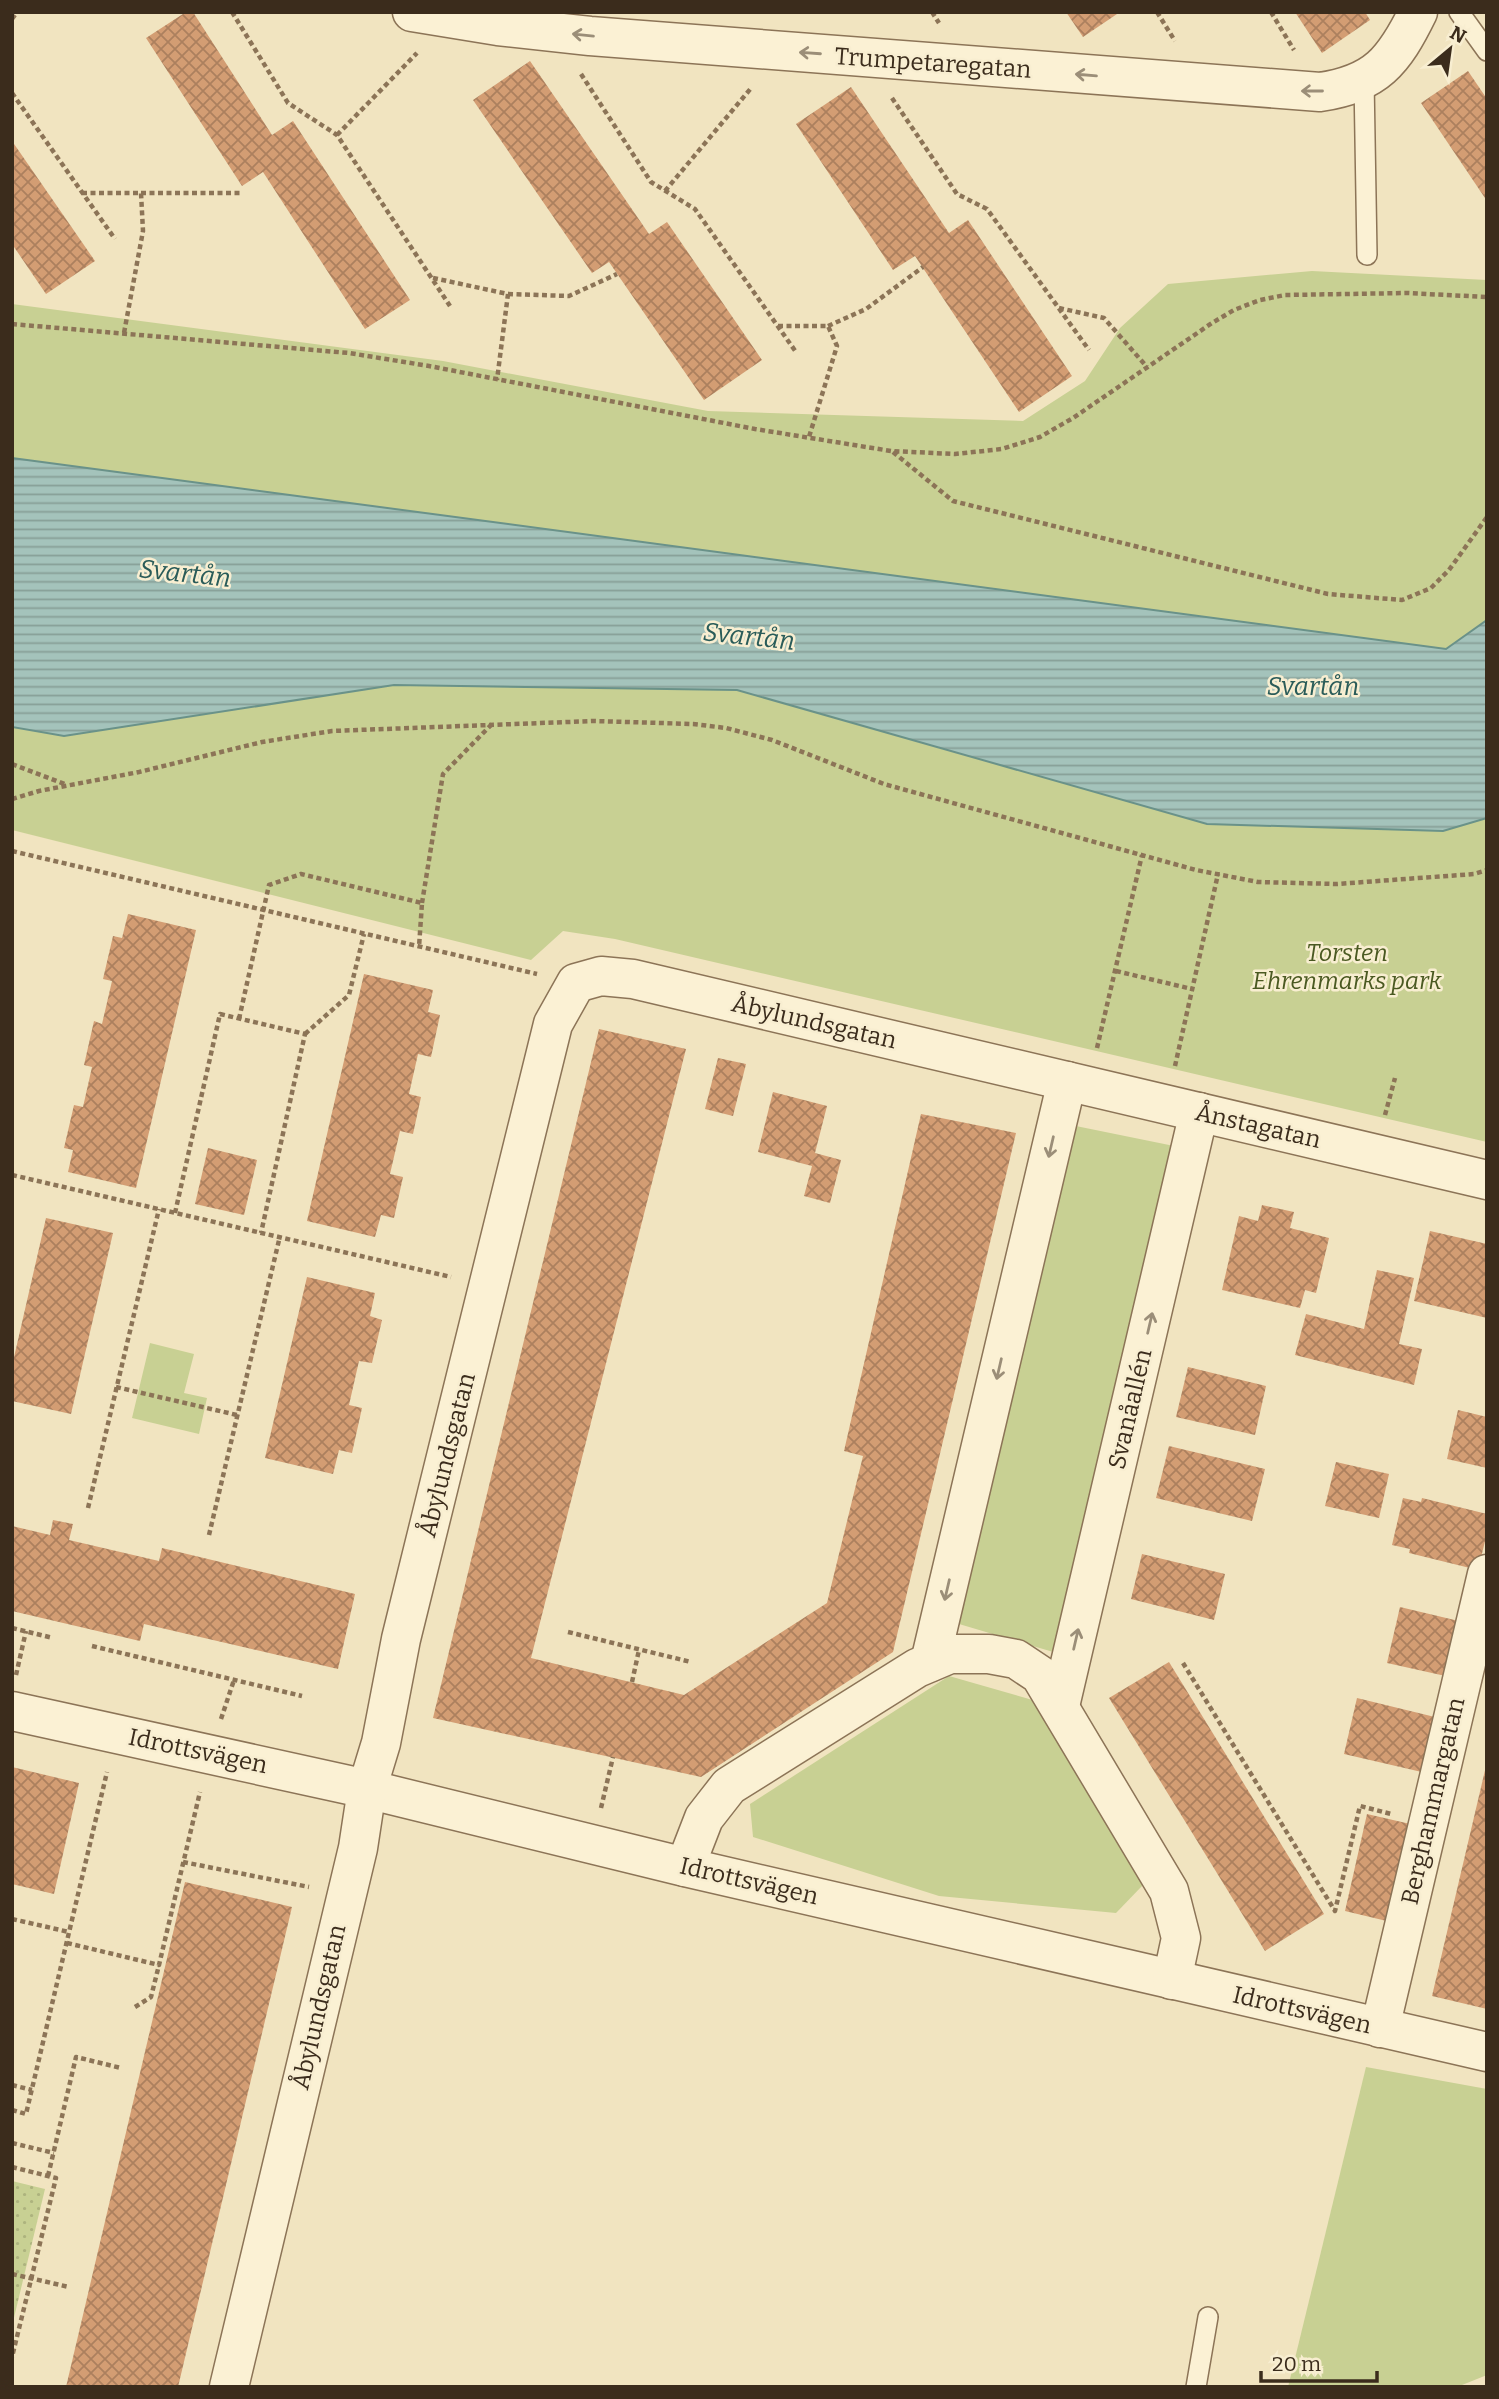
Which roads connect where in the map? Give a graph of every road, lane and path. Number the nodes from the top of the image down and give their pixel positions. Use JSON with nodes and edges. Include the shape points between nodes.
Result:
{"nodes":[{"id":1,"x":18,"y":12,"type":"edge"},
{"id":2,"x":232,"y":12,"type":"edge"},
{"id":3,"x":412,"y":12,"type":"edge"},
{"id":4,"x":1418,"y":12,"type":"edge"},
{"id":5,"x":1459,"y":12,"type":"edge"},
{"id":6,"x":12,"y":19,"type":"edge"},
{"id":7,"x":450,"y":19,"type":"junction"},
{"id":8,"x":554,"y":32,"type":"junction"},
{"id":9,"x":782,"y":51,"type":"junction"},
{"id":10,"x":1487,"y":51,"type":"edge"},
{"id":11,"x":864,"y":57,"type":"junction"},
{"id":12,"x":1364,"y":80,"type":"junction"},
{"id":13,"x":12,"y":93,"type":"edge"},
{"id":14,"x":337,"y":135,"type":"junction"},
{"id":15,"x":665,"y":191,"type":"junction"},
{"id":16,"x":242,"y":192,"type":"dead end"},
{"id":17,"x":82,"y":193,"type":"junction"},
{"id":18,"x":141,"y":193,"type":"junction"},
{"id":19,"x":114,"y":239,"type":"dead end"},
{"id":20,"x":1367,"y":255,"type":"dead end"},
{"id":21,"x":923,"y":267,"type":"dead end"},
{"id":22,"x":617,"y":274,"type":"dead end"},
{"id":23,"x":432,"y":277,"type":"junction"},
{"id":24,"x":508,"y":294,"type":"junction"},
{"id":25,"x":1487,"y":297,"type":"edge"},
{"id":26,"x":450,"y":306,"type":"dead end"},
{"id":27,"x":1058,"y":307,"type":"junction"},
{"id":28,"x":12,"y":324,"type":"edge"},
{"id":29,"x":778,"y":326,"type":"junction"},
{"id":30,"x":828,"y":326,"type":"junction"},
{"id":31,"x":124,"y":334,"type":"junction"},
{"id":32,"x":1089,"y":350,"type":"dead end"},
{"id":33,"x":796,"y":352,"type":"dead end"},
{"id":34,"x":1147,"y":367,"type":"junction"},
{"id":35,"x":497,"y":380,"type":"junction"},
{"id":36,"x":809,"y":437,"type":"junction"},
{"id":37,"x":891,"y":451,"type":"junction"},
{"id":38,"x":1487,"y":517,"type":"edge"},
{"id":39,"x":492,"y":724,"type":"junction"},
{"id":40,"x":12,"y":764,"type":"edge"},
{"id":41,"x":67,"y":785,"type":"junction"},
{"id":42,"x":12,"y":799,"type":"edge"},
{"id":43,"x":12,"y":851,"type":"edge"},
{"id":44,"x":1142,"y":855,"type":"junction"},
{"id":45,"x":1487,"y":870,"type":"edge"},
{"id":46,"x":1218,"y":874,"type":"junction"},
{"id":47,"x":422,"y":903,"type":"junction"},
{"id":48,"x":264,"y":910,"type":"junction"},
{"id":49,"x":364,"y":934,"type":"junction"},
{"id":50,"x":419,"y":947,"type":"junction"},
{"id":51,"x":1116,"y":971,"type":"junction"},
{"id":52,"x":576,"y":983,"type":"junction"},
{"id":53,"x":1192,"y":989,"type":"junction"},
{"id":54,"x":239,"y":1019,"type":"junction"},
{"id":55,"x":305,"y":1034,"type":"junction"},
{"id":56,"x":1030,"y":1072,"type":"joint"},
{"id":57,"x":1078,"y":1084,"type":"junction"},
{"id":58,"x":1183,"y":1108,"type":"junction"},
{"id":59,"x":12,"y":1175,"type":"edge"},
{"id":60,"x":1487,"y":1180,"type":"edge"},
{"id":61,"x":159,"y":1209,"type":"junction"},
{"id":62,"x":175,"y":1213,"type":"junction"},
{"id":63,"x":261,"y":1233,"type":"junction"},
{"id":64,"x":279,"y":1236,"type":"junction"},
{"id":65,"x":488,"y":1285,"type":"junction"},
{"id":66,"x":116,"y":1387,"type":"junction"},
{"id":67,"x":237,"y":1415,"type":"junction"},
{"id":68,"x":88,"y":1508,"type":"dead end"},
{"id":69,"x":209,"y":1535,"type":"dead end"},
{"id":70,"x":1487,"y":1574,"type":"edge"},
{"id":71,"x":12,"y":1628,"type":"edge"},
{"id":72,"x":26,"y":1631,"type":"junction"},
{"id":73,"x":568,"y":1632,"type":"dead end"},
{"id":74,"x":53,"y":1638,"type":"dead end"},
{"id":75,"x":92,"y":1646,"type":"dead end"},
{"id":76,"x":639,"y":1650,"type":"junction"},
{"id":77,"x":691,"y":1662,"type":"dead end"},
{"id":78,"x":930,"y":1662,"type":"junction"},
{"id":79,"x":1184,"y":1663,"type":"dead end"},
{"id":80,"x":632,"y":1682,"type":"dead end"},
{"id":81,"x":14,"y":1696,"type":"edge"},
{"id":82,"x":302,"y":1696,"type":"dead end"},
{"id":83,"x":1060,"y":1706,"type":"junction"},
{"id":84,"x":116,"y":1733,"type":"junction"},
{"id":85,"x":613,"y":1758,"type":"dead end"},
{"id":86,"x":201,"y":1789,"type":"dead end"},
{"id":87,"x":367,"y":1789,"type":"junction"},
{"id":88,"x":1428,"y":1822,"type":"junction"},
{"id":89,"x":593,"y":1844,"type":"junction"},
{"id":90,"x":183,"y":1862,"type":"junction"},
{"id":91,"x":685,"y":1867,"type":"junction"},
{"id":92,"x":346,"y":1895,"type":"junction"},
{"id":93,"x":12,"y":1919,"type":"edge"},
{"id":94,"x":69,"y":1932,"type":"junction"},
{"id":95,"x":67,"y":1943,"type":"junction"},
{"id":96,"x":159,"y":1965,"type":"junction"},
{"id":97,"x":1172,"y":1980,"type":"junction"},
{"id":98,"x":135,"y":2007,"type":"dead end"},
{"id":99,"x":1380,"y":2028,"type":"junction"},
{"id":100,"x":1487,"y":2052,"type":"edge"},
{"id":101,"x":121,"y":2068,"type":"dead end"},
{"id":102,"x":12,"y":2085,"type":"edge"},
{"id":103,"x":32,"y":2090,"type":"junction"},
{"id":104,"x":12,"y":2110,"type":"edge"},
{"id":105,"x":12,"y":2143,"type":"edge"},
{"id":106,"x":54,"y":2153,"type":"junction"},
{"id":107,"x":12,"y":2167,"type":"edge"},
{"id":108,"x":48,"y":2176,"type":"junction"},
{"id":109,"x":12,"y":2274,"type":"edge"},
{"id":110,"x":32,"y":2278,"type":"junction"},
{"id":111,"x":69,"y":2287,"type":"dead end"},
{"id":112,"x":1208,"y":2317,"type":"dead end"},
{"id":113,"x":13,"y":2358,"type":"edge"},
{"id":114,"x":229,"y":2387,"type":"edge"},
{"id":115,"x":1196,"y":2387,"type":"edge"}],
"edges":[{"from":1,"to":6,"type":"path"},
{"from":2,"to":14,"type":"path","via":[[288,103]]},
{"from":3,"to":7,"type":"street","name":"Trumpetaregatan"},
{"from":4,"to":12,"type":"street","name":"Trumpetaregatan","via":[[1387,64]]},
{"from":5,"to":10,"type":"lane"},
{"from":7,"to":8,"type":"street","name":"Trumpetaregatan"},
{"from":7,"to":14,"type":"path"},
{"from":9,"to":8,"type":"street","name":"Trumpetaregatan","one_way":true},
{"from":8,"to":15,"type":"path","via":[[651,182]]},
{"from":11,"to":9,"type":"street","name":"Trumpetaregatan","one_way":true},
{"from":9,"to":15,"type":"path"},
{"from":12,"to":11,"type":"street","name":"Trumpetaregatan","one_way":true,"via":[[1320,92]]},
{"from":11,"to":27,"type":"path","via":[[957,194],[987,209]]},
{"from":12,"to":20,"type":"lane"},
{"from":13,"to":17,"type":"path"},
{"from":14,"to":23,"type":"path"},
{"from":15,"to":29,"type":"path","via":[[695,209]]},
{"from":16,"to":18,"type":"path"},
{"from":17,"to":18,"type":"path"},
{"from":17,"to":19,"type":"path"},
{"from":18,"to":31,"type":"path","via":[[143,231]]},
{"from":21,"to":30,"type":"path","via":[[866,309]]},
{"from":22,"to":24,"type":"path","via":[[569,296]]},
{"from":23,"to":24,"type":"path"},
{"from":23,"to":26,"type":"path"},
{"from":24,"to":35,"type":"path"},
{"from":25,"to":34,"type":"path","via":[[1407,293],[1285,295],[1260,300],[1212,323]]},
{"from":27,"to":32,"type":"path"},
{"from":27,"to":34,"type":"path","via":[[1104,318]]},
{"from":28,"to":31,"type":"path"},
{"from":29,"to":30,"type":"path"},
{"from":29,"to":33,"type":"path"},
{"from":30,"to":36,"type":"path","via":[[837,346]]},
{"from":31,"to":35,"type":"path","via":[[349,353]]},
{"from":34,"to":37,"type":"path","via":[[1040,437],[1002,449],[955,454]]},
{"from":35,"to":36,"type":"path"},
{"from":36,"to":37,"type":"path"},
{"from":37,"to":38,"type":"path","via":[[953,502],[1328,594],[1402,600],[1431,589]]},
{"from":39,"to":41,"type":"path","via":[[332,731],[262,741]]},
{"from":39,"to":44,"type":"path","via":[[594,721],[726,728],[772,740],[884,784]]},
{"from":39,"to":47,"type":"path","via":[[443,774]]},
{"from":40,"to":41,"type":"path"},
{"from":41,"to":42,"type":"path"},
{"from":43,"to":48,"type":"path"},
{"from":44,"to":46,"type":"path"},
{"from":44,"to":51,"type":"path"},
{"from":45,"to":46,"type":"path","via":[[1337,884],[1258,882]]},
{"from":46,"to":53,"type":"path"},
{"from":47,"to":48,"type":"path","via":[[301,874],[270,884]]},
{"from":47,"to":50,"type":"path"},
{"from":48,"to":49,"type":"path"},
{"from":48,"to":54,"type":"path"},
{"from":49,"to":50,"type":"path"},
{"from":49,"to":55,"type":"path","via":[[349,995]]},
{"from":50,"to":52,"type":"path"},
{"from":51,"to":53,"type":"path"},
{"from":51,"to":57,"type":"path"},
{"from":52,"to":56,"type":"street","name":"Åbylundsgatan","via":[[601,976],[633,979]]},
{"from":52,"to":65,"type":"street","name":"Åbylundsgatan","via":[[553,1024]]},
{"from":53,"to":58,"type":"path"},
{"from":54,"to":55,"type":"path"},
{"from":54,"to":62,"type":"path","via":[[220,1014]]},
{"from":55,"to":63,"type":"path"},
{"from":56,"to":57,"type":"street","name":"Ånstagatan"},
{"from":57,"to":58,"type":"street","name":"Ånstagatan"},
{"from":57,"to":78,"type":"street","one_way":true},
{"from":58,"to":60,"type":"street","name":"Ånstagatan"},
{"from":83,"to":58,"type":"street","name":"Svanåallén","one_way":true},
{"from":59,"to":61,"type":"path"},
{"from":61,"to":62,"type":"path"},
{"from":61,"to":66,"type":"path"},
{"from":62,"to":63,"type":"path"},
{"from":63,"to":64,"type":"path"},
{"from":64,"to":65,"type":"path"},
{"from":64,"to":67,"type":"path"},
{"from":65,"to":87,"type":"street","name":"Åbylundsgatan"},
{"from":66,"to":67,"type":"path"},
{"from":66,"to":68,"type":"path"},
{"from":67,"to":69,"type":"path"},
{"from":70,"to":88,"type":"street","name":"Berghammargatan"},
{"from":71,"to":72,"type":"path"},
{"from":72,"to":74,"type":"path"},
{"from":72,"to":81,"type":"path"},
{"from":73,"to":76,"type":"path"},
{"from":75,"to":82,"type":"path"},
{"from":76,"to":77,"type":"path"},
{"from":76,"to":80,"type":"path"},
{"from":78,"to":83,"type":"street","via":[[950,1654],[989,1654],[1016,1660],[1040,1675]]},
{"from":78,"to":91,"type":"street","via":[[729,1786],[704,1818]]},
{"from":79,"to":88,"type":"path","via":[[1335,1911],[1360,1806]]},
{"from":81,"to":84,"type":"street","name":"Idrottsvägen"},
{"from":83,"to":97,"type":"street","via":[[1169,1891],[1181,1938]]},
{"from":84,"to":87,"type":"street","name":"Idrottsvägen"},
{"from":84,"to":94,"type":"path"},
{"from":85,"to":89,"type":"path"},
{"from":86,"to":90,"type":"path"},
{"from":87,"to":89,"type":"street","name":"Idrottsvägen"},
{"from":87,"to":92,"type":"street","name":"Åbylundsgatan"},
{"from":88,"to":99,"type":"street","name":"Berghammargatan"},
{"from":89,"to":91,"type":"street","name":"Idrottsvägen"},
{"from":90,"to":92,"type":"path"},
{"from":90,"to":96,"type":"path"},
{"from":91,"to":97,"type":"street","name":"Idrottsvägen"},
{"from":92,"to":114,"type":"street","name":"Åbylundsgatan"},
{"from":93,"to":94,"type":"path"},
{"from":94,"to":95,"type":"path"},
{"from":95,"to":96,"type":"path"},
{"from":95,"to":103,"type":"path"},
{"from":96,"to":98,"type":"path","via":[[151,1997]]},
{"from":97,"to":99,"type":"street","name":"Idrottsvägen"},
{"from":99,"to":100,"type":"street","name":"Idrottsvägen"},
{"from":101,"to":106,"type":"path","via":[[76,2057]]},
{"from":102,"to":103,"type":"path"},
{"from":103,"to":104,"type":"path","via":[[26,2114]]},
{"from":105,"to":106,"type":"path"},
{"from":106,"to":108,"type":"path"},
{"from":107,"to":108,"type":"path"},
{"from":108,"to":110,"type":"path","via":[[56,2178]]},
{"from":109,"to":110,"type":"path"},
{"from":110,"to":111,"type":"path"},
{"from":110,"to":113,"type":"path"},
{"from":112,"to":115,"type":"lane"}]}
